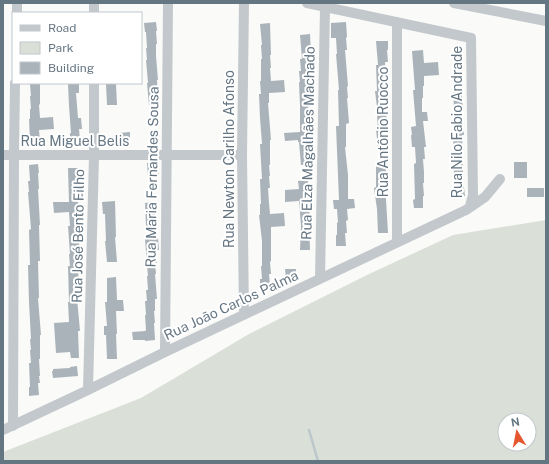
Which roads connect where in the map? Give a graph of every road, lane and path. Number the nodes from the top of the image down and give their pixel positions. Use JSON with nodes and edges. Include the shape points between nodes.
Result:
{"nodes":[{"id":1,"x":168,"y":3,"type":"edge"},
{"id":2,"x":244,"y":3,"type":"edge"},
{"id":3,"x":307,"y":3,"type":"edge"},
{"id":4,"x":454,"y":3,"type":"edge"},
{"id":5,"x":325,"y":6,"type":"junction"},
{"id":6,"x":546,"y":21,"type":"edge"},
{"id":7,"x":398,"y":22,"type":"junction"},
{"id":8,"x":15,"y":84,"type":"edge"},
{"id":9,"x":94,"y":84,"type":"edge"},
{"id":10,"x":3,"y":155,"type":"edge"},
{"id":11,"x":14,"y":155,"type":"junction"},
{"id":12,"x":167,"y":155,"type":"junction"},
{"id":13,"x":242,"y":155,"type":"junction"},
{"id":14,"x":94,"y":156,"type":"junction"},
{"id":15,"x":500,"y":179,"type":"dead end"},
{"id":16,"x":470,"y":206,"type":"junction"},
{"id":17,"x":397,"y":242,"type":"junction"},
{"id":18,"x":320,"y":279,"type":"junction"},
{"id":19,"x":244,"y":315,"type":"junction"},
{"id":20,"x":165,"y":352,"type":"junction"},
{"id":21,"x":88,"y":390,"type":"junction"},
{"id":22,"x":13,"y":426,"type":"junction"},
{"id":23,"x":3,"y":430,"type":"edge"}],
"edges":[{"from":1,"to":12,"type":"street","name":"Rua Maria Fernandes Sousa"},
{"from":2,"to":13,"type":"street","name":"Rua Newton Carilho Afonso"},
{"from":3,"to":5,"type":"street"},
{"from":4,"to":6,"type":"street"},
{"from":5,"to":7,"type":"street"},
{"from":5,"to":18,"type":"street","name":"Rua Elza Magalhães Machado"},
{"from":7,"to":16,"type":"street","name":"Rua Nilo Fabio Andrade","via":[[471,38],[473,195]]},
{"from":7,"to":17,"type":"street","name":"Rua Antônio Ruocco"},
{"from":8,"to":11,"type":"street"},
{"from":9,"to":14,"type":"street","name":"Rua José Bento Filho"},
{"from":10,"to":11,"type":"street","name":"Rua Miguel Belis"},
{"from":11,"to":14,"type":"street","name":"Rua Miguel Belis"},
{"from":11,"to":22,"type":"street"},
{"from":12,"to":13,"type":"street","name":"Rua Miguel Belis"},
{"from":12,"to":14,"type":"street","name":"Rua Miguel Belis"},
{"from":12,"to":20,"type":"street","name":"Rua Maria Fernandes Sousa"},
{"from":13,"to":19,"type":"street","name":"Rua Newton Carilho Afonso"},
{"from":14,"to":21,"type":"street","name":"Rua José Bento Filho"},
{"from":15,"to":16,"type":"street","name":"Rua João Carlos Palma","via":[[485,197]]},
{"from":16,"to":17,"type":"street","name":"Rua João Carlos Palma"},
{"from":17,"to":18,"type":"street","name":"Rua João Carlos Palma"},
{"from":18,"to":19,"type":"street","name":"Rua João Carlos Palma"},
{"from":19,"to":20,"type":"street","name":"Rua João Carlos Palma"},
{"from":20,"to":21,"type":"street","name":"Rua João Carlos Palma"},
{"from":21,"to":22,"type":"street","name":"Rua João Carlos Palma"},
{"from":22,"to":23,"type":"street","name":"Rua João Carlos Palma"}]}
